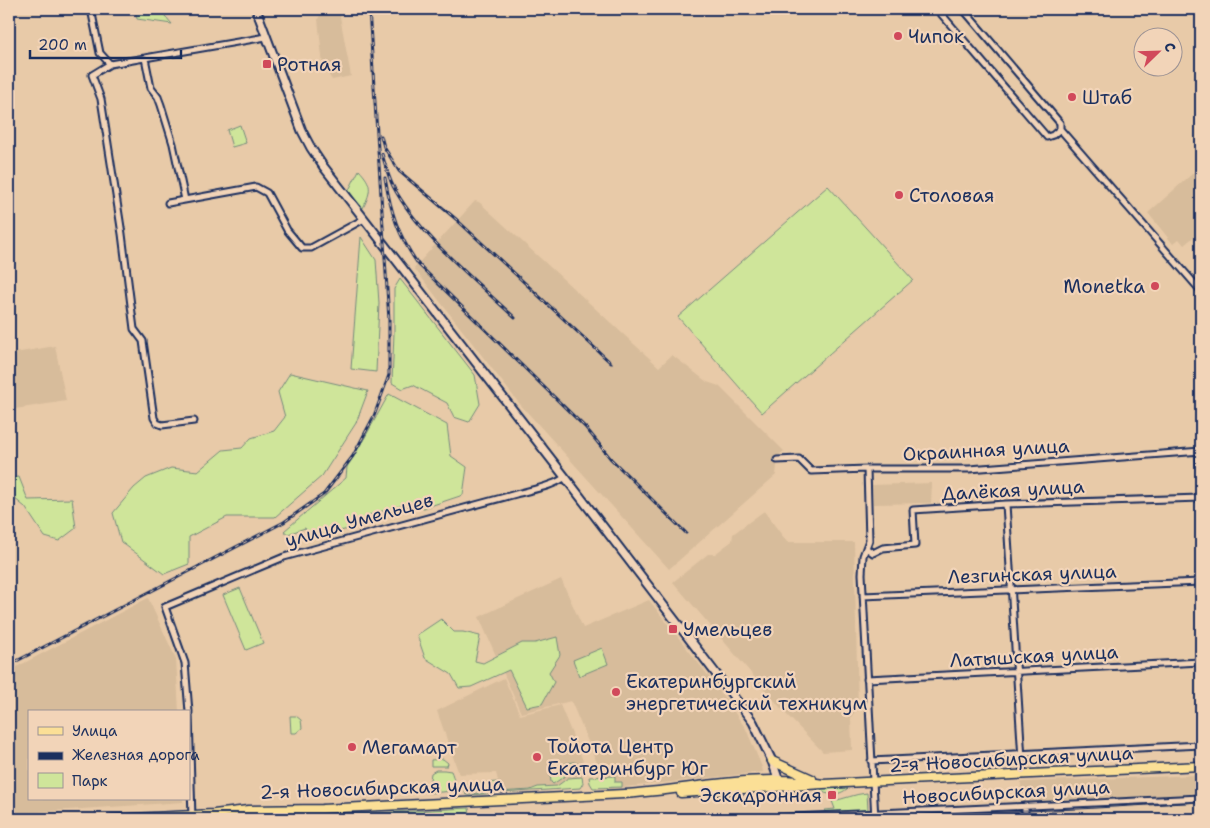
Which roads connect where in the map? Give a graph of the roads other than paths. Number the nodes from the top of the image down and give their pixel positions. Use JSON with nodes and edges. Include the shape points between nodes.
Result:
{"nodes":[{"id":1,"x":91,"y":9,"type":"edge"},
{"id":2,"x":256,"y":9,"type":"edge"},
{"id":3,"x":937,"y":9,"type":"edge"},
{"id":4,"x":963,"y":9,"type":"edge"},
{"id":5,"x":266,"y":37,"type":"junction"},
{"id":6,"x":145,"y":58,"type":"junction"},
{"id":7,"x":110,"y":64,"type":"junction"},
{"id":8,"x":1060,"y":129,"type":"junction"},
{"id":9,"x":185,"y":200,"type":"junction"},
{"id":10,"x":168,"y":203,"type":"dead end"},
{"id":11,"x":364,"y":219,"type":"junction"},
{"id":12,"x":1201,"y":291,"type":"edge"},
{"id":13,"x":194,"y":421,"type":"dead end"},
{"id":14,"x":1200,"y":451,"type":"edge"},
{"id":15,"x":777,"y":460,"type":"dead end"},
{"id":16,"x":867,"y":469,"type":"junction"},
{"id":17,"x":565,"y":477,"type":"junction"},
{"id":18,"x":1201,"y":493,"type":"edge"},
{"id":19,"x":1201,"y":498,"type":"edge"},
{"id":20,"x":1006,"y":504,"type":"junction"},
{"id":21,"x":866,"y":548,"type":"junction"},
{"id":22,"x":1201,"y":582,"type":"edge"},
{"id":23,"x":1011,"y":589,"type":"junction"},
{"id":24,"x":863,"y":596,"type":"junction"},
{"id":25,"x":1201,"y":662,"type":"edge"},
{"id":26,"x":1016,"y":671,"type":"junction"},
{"id":27,"x":868,"y":679,"type":"junction"},
{"id":28,"x":189,"y":710,"type":"edge"},
{"id":29,"x":1201,"y":745,"type":"edge"},
{"id":30,"x":190,"y":748,"type":"edge"},
{"id":31,"x":1022,"y":754,"type":"junction"},
{"id":32,"x":772,"y":761,"type":"junction"},
{"id":33,"x":871,"y":761,"type":"junction"},
{"id":34,"x":1201,"y":766,"type":"edge"},
{"id":35,"x":1023,"y":775,"type":"junction"},
{"id":36,"x":873,"y":782,"type":"junction"},
{"id":37,"x":780,"y":783,"type":"junction"},
{"id":38,"x":823,"y":784,"type":"junction"},
{"id":39,"x":1201,"y":798,"type":"edge"},
{"id":40,"x":1024,"y":806,"type":"junction"},
{"id":41,"x":279,"y":810,"type":"junction"},
{"id":42,"x":875,"y":812,"type":"junction"},
{"id":43,"x":192,"y":817,"type":"edge"},
{"id":44,"x":147,"y":818,"type":"edge"},
{"id":45,"x":112,"y":819,"type":"edge"},
{"id":46,"x":253,"y":819,"type":"edge"},
{"id":47,"x":752,"y":819,"type":"edge"},
{"id":48,"x":767,"y":819,"type":"edge"},
{"id":49,"x":875,"y":819,"type":"edge"},
{"id":50,"x":1025,"y":819,"type":"edge"}],
"edges":[{"from":1,"to":7,"type":"street","via":[[100,53]]},
{"from":2,"to":5,"type":"street"},
{"from":3,"to":8,"type":"street","via":[[1047,137]]},
{"from":4,"to":8,"type":"street","via":[[1060,123]]},
{"from":5,"to":6,"type":"street"},
{"from":5,"to":11,"type":"street","via":[[311,148]]},
{"from":6,"to":7,"type":"street"},
{"from":6,"to":9,"type":"street","via":[[151,88],[161,104],[173,144]]},
{"from":7,"to":13,"type":"street","via":[[92,74],[101,99],[134,329],[143,341],[154,418],[162,425]]},
{"from":8,"to":12,"type":"street"},
{"from":9,"to":10,"type":"street"},
{"from":9,"to":11,"type":"street","via":[[256,187],[267,193],[287,230],[302,248],[311,248]]},
{"from":11,"to":17,"type":"street"},
{"from":14,"to":16,"type":"street","name":"Окраинная улица","via":[[969,470]]},
{"from":14,"to":18,"type":"street"},
{"from":15,"to":16,"type":"street","name":"Окраинная улица","via":[[799,459],[811,471]]},
{"from":16,"to":21,"type":"street","via":[[869,540]]},
{"from":17,"to":28,"type":"street","name":"улица Умельцев","via":[[548,485],[284,557],[165,607],[184,663]]},
{"from":17,"to":32,"type":"street","via":[[753,722]]},
{"from":19,"to":20,"type":"street","name":"Далёкая улица"},
{"from":20,"to":21,"type":"street","name":"Далёкая улица","via":[[914,510],[915,545],[883,548],[873,553]]},
{"from":20,"to":23,"type":"street"},
{"from":21,"to":24,"type":"street"},
{"from":22,"to":23,"type":"street","name":"Лезгинская улица"},
{"from":23,"to":24,"type":"street","name":"Лезгинская улица"},
{"from":23,"to":26,"type":"street"},
{"from":24,"to":27,"type":"street"},
{"from":25,"to":26,"type":"street","name":"Латышская улица"},
{"from":26,"to":27,"type":"street","name":"Латышская улица"},
{"from":26,"to":31,"type":"street"},
{"from":27,"to":33,"type":"street"},
{"from":29,"to":31,"type":"street"},
{"from":30,"to":43,"type":"street"},
{"from":31,"to":33,"type":"street"},
{"from":31,"to":35,"type":"street"},
{"from":32,"to":37,"type":"street"},
{"from":32,"to":38,"type":"main road"},
{"from":33,"to":36,"type":"street"},
{"from":34,"to":35,"type":"main road","name":"2-я Новосибирская улица"},
{"from":35,"to":36,"type":"main road","name":"2-я Новосибирская улица"},
{"from":36,"to":38,"type":"main road","name":"2-я Новосибирская улица"},
{"from":36,"to":42,"type":"street"},
{"from":37,"to":38,"type":"main road","name":"2-я Новосибирская улица","via":[[805,781]]},
{"from":37,"to":41,"type":"main road","name":"2-я Новосибирская улица","via":[[724,783],[654,792]]},
{"from":39,"to":40,"type":"street","name":"Новосибирская улица"},
{"from":40,"to":42,"type":"street","name":"Новосибирская улица"},
{"from":40,"to":50,"type":"street"},
{"from":41,"to":43,"type":"main road","name":"2-я Новосибирская улица","via":[[256,809]]},
{"from":41,"to":46,"type":"main road"},
{"from":42,"to":48,"type":"street","name":"Новосибирская улица"},
{"from":42,"to":49,"type":"street"},
{"from":43,"to":44,"type":"main road","name":"2-я Новосибирская улица"},
{"from":44,"to":45,"type":"main road","name":"2-я Новосибирская улица"},
{"from":47,"to":48,"type":"street","name":"Новосибирская улица"}]}
